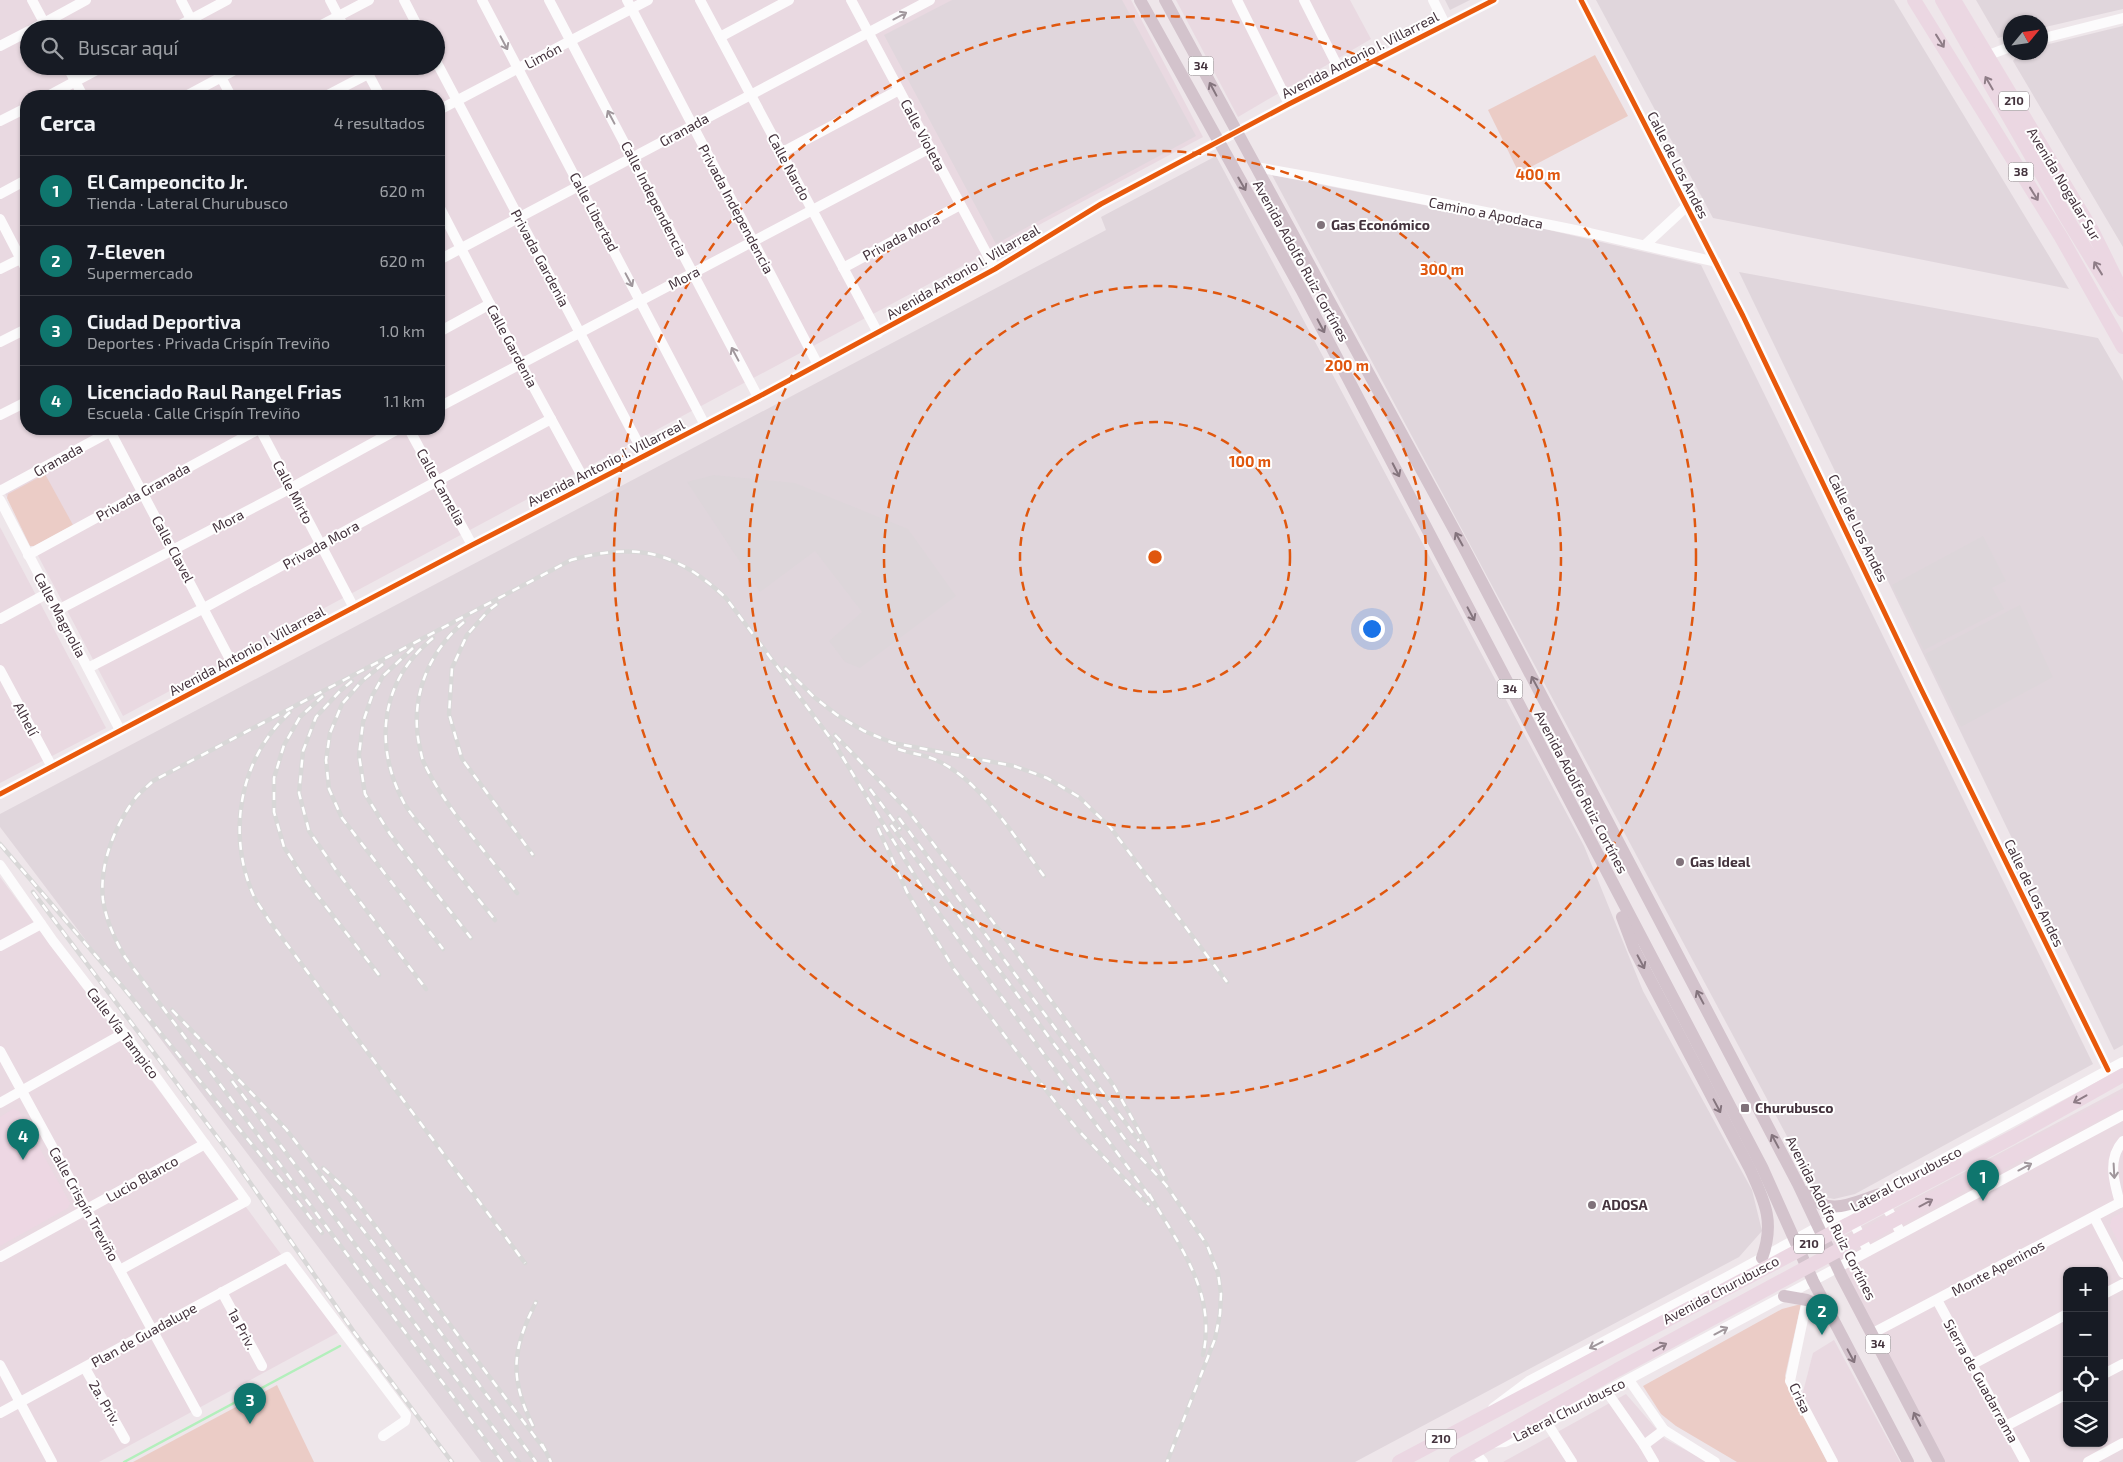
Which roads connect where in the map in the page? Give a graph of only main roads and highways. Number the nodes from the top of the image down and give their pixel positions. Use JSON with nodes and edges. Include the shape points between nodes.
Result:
{"nodes":[{"id":1,"x":1140,"y":0,"type":"edge"},
{"id":2,"x":1166,"y":0,"type":"edge"},
{"id":3,"x":1914,"y":0,"type":"edge"},
{"id":4,"x":1921,"y":0,"type":"edge"},
{"id":5,"x":1942,"y":0,"type":"edge"},
{"id":6,"x":1954,"y":0,"type":"edge"},
{"id":7,"x":1926,"y":17,"type":"junction"},
{"id":8,"x":2123,"y":293,"type":"edge"},
{"id":9,"x":2123,"y":310,"type":"edge"},
{"id":10,"x":2123,"y":347,"type":"edge"},
{"id":11,"x":1604,"y":868,"type":"junction"},
{"id":12,"x":2123,"y":1075,"type":"edge"},
{"id":13,"x":2123,"y":1100,"type":"edge"},
{"id":14,"x":1798,"y":1184,"type":"junction"},
{"id":15,"x":1880,"y":1194,"type":"road end"},
{"id":16,"x":1762,"y":1258,"type":"road end"},
{"id":17,"x":1784,"y":1296,"type":"road end"},
{"id":18,"x":1826,"y":1308,"type":"junction"},
{"id":19,"x":1479,"y":1457,"type":"edge"},
{"id":20,"x":1399,"y":1462,"type":"edge"},
{"id":21,"x":1456,"y":1462,"type":"edge"},
{"id":22,"x":1908,"y":1462,"type":"edge"},
{"id":23,"x":1939,"y":1462,"type":"edge"}],
"edges":[{"from":1,"to":11,"type":"main road","name":"Avenida Adolfo Ruiz Cortínes","number":"34","one_way":true,"via":[[1301,289]]},
{"from":14,"to":2,"type":"main road","name":"Avenida Adolfo Ruiz Cortínes","number":"34","one_way":true,"via":[[1463,546]]},
{"from":3,"to":7,"type":"highway","number":"38"},
{"from":4,"to":7,"type":"highway"},
{"from":9,"to":5,"type":"highway","one_way":true},
{"from":6,"to":8,"type":"highway","name":"Avenida Nogalar Sur","number":"210","via":[[2092,230]]},
{"from":7,"to":10,"type":"highway","number":"38","one_way":true,"via":[[2061,237]]},
{"from":11,"to":16,"type":"main road","one_way":true,"via":[[1634,949],[1760,1191],[1770,1229]]},
{"from":11,"to":18,"type":"main road","name":"Avenida Adolfo Ruiz Cortínes","number":"34","via":[[1762,1167]]},
{"from":12,"to":20,"type":"highway","name":"Avenida Churubusco","number":"210","one_way":true},
{"from":19,"to":13,"type":"highway","name":"Avenida Churubusco","number":"210","one_way":true,"via":[[1490,1443],[1617,1370],[2020,1152]]},
{"from":14,"to":15,"type":"main road","via":[[1812,1200],[1833,1208]]},
{"from":23,"to":14,"type":"main road","name":"Avenida Adolfo Ruiz Cortínes","number":"34","one_way":true},
{"from":17,"to":18,"type":"main road"},
{"from":18,"to":22,"type":"main road","name":"Avenida Adolfo Ruiz Cortínes","number":"34","one_way":true},
{"from":19,"to":21,"type":"highway","name":"Avenida Churubusco","number":"210"}]}
